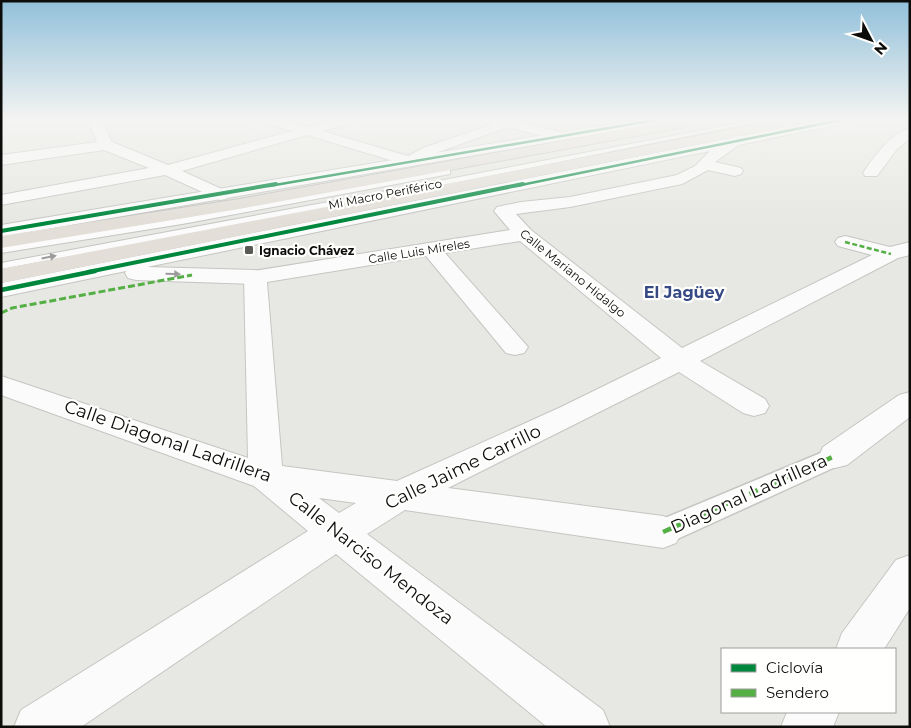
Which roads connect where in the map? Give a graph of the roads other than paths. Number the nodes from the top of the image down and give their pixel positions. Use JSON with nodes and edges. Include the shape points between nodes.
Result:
{"nodes":[{"id":1,"x":50,"y":153,"type":"edge"},
{"id":2,"x":125,"y":153,"type":"edge"},
{"id":3,"x":229,"y":153,"type":"edge"},
{"id":4,"x":383,"y":153,"type":"edge"},
{"id":5,"x":426,"y":153,"type":"edge"},
{"id":6,"x":458,"y":153,"type":"edge"},
{"id":7,"x":520,"y":153,"type":"edge"},
{"id":8,"x":551,"y":153,"type":"edge"},
{"id":9,"x":595,"y":153,"type":"edge"},
{"id":10,"x":630,"y":153,"type":"edge"},
{"id":11,"x":670,"y":153,"type":"edge"},
{"id":12,"x":716,"y":153,"type":"edge"},
{"id":13,"x":887,"y":153,"type":"edge"},
{"id":14,"x":1,"y":160,"type":"edge"},
{"id":15,"x":410,"y":161,"type":"junction"},
{"id":16,"x":704,"y":164,"type":"junction"},
{"id":17,"x":167,"y":170,"type":"junction"},
{"id":18,"x":735,"y":171,"type":"dead end"},
{"id":19,"x":872,"y":173,"type":"dead end"},
{"id":20,"x":670,"y":182,"type":"junction"},
{"id":21,"x":692,"y":192,"type":"dead end"},
{"id":22,"x":220,"y":195,"type":"junction"},
{"id":23,"x":1,"y":200,"type":"edge"},
{"id":24,"x":1,"y":231,"type":"edge"},
{"id":25,"x":524,"y":234,"type":"junction"},
{"id":26,"x":1,"y":242,"type":"edge"},
{"id":27,"x":845,"y":242,"type":"dead end"},
{"id":28,"x":431,"y":249,"type":"junction"},
{"id":29,"x":1,"y":250,"type":"edge"},
{"id":30,"x":900,"y":251,"type":"edge"},
{"id":31,"x":1,"y":266,"type":"edge"},
{"id":32,"x":89,"y":272,"type":"junction"},
{"id":33,"x":1,"y":276,"type":"edge"},
{"id":34,"x":255,"y":276,"type":"junction"},
{"id":35,"x":1,"y":290,"type":"edge"},
{"id":36,"x":515,"y":348,"type":"dead end"},
{"id":37,"x":680,"y":360,"type":"junction"},
{"id":38,"x":1,"y":385,"type":"edge"},
{"id":39,"x":910,"y":402,"type":"edge"},
{"id":40,"x":754,"y":406,"type":"dead end"},
{"id":41,"x":835,"y":456,"type":"joint"},
{"id":42,"x":266,"y":477,"type":"junction"},
{"id":43,"x":401,"y":495,"type":"junction"},
{"id":44,"x":338,"y":532,"type":"junction"},
{"id":45,"x":664,"y":532,"type":"joint"},
{"id":46,"x":910,"y":573,"type":"edge"},
{"id":47,"x":859,"y":648,"type":"edge"},
{"id":48,"x":814,"y":713,"type":"edge"},
{"id":49,"x":38,"y":727,"type":"edge"},
{"id":50,"x":586,"y":727,"type":"edge"},
{"id":51,"x":805,"y":727,"type":"edge"}],
"edges":[{"from":1,"to":14,"type":"street"},
{"from":2,"to":17,"type":"street"},
{"from":3,"to":17,"type":"street"},
{"from":4,"to":15,"type":"street"},
{"from":5,"to":15,"type":"street"},
{"from":6,"to":15,"type":"street"},
{"from":7,"to":26,"type":"highway","via":[[105,227]]},
{"from":8,"to":29,"type":"lane","name":"Mi Macro Periférico","via":[[182,222]]},
{"from":31,"to":9,"type":"lane","name":"Mi Macro Periférico","one_way":true},
{"from":10,"to":33,"type":"highway"},
{"from":11,"to":32,"type":"street"},
{"from":12,"to":16,"type":"street","name":"Calle Mariano Hidalgo"},
{"from":13,"to":19,"type":"street"},
{"from":15,"to":22,"type":"street"},
{"from":16,"to":18,"type":"street"},
{"from":16,"to":20,"type":"street","name":"Calle Mariano Hidalgo","via":[[702,169]]},
{"from":17,"to":22,"type":"street"},
{"from":17,"to":23,"type":"street"},
{"from":20,"to":21,"type":"street"},
{"from":20,"to":25,"type":"street","name":"Calle Mariano Hidalgo","via":[[570,202],[503,211]]},
{"from":22,"to":24,"type":"street"},
{"from":25,"to":28,"type":"street","name":"Calle Luis Mireles"},
{"from":25,"to":37,"type":"street","name":"Calle Mariano Hidalgo"},
{"from":27,"to":30,"type":"street"},
{"from":28,"to":34,"type":"street","name":"Calle Luis Mireles"},
{"from":28,"to":36,"type":"street"},
{"from":30,"to":37,"type":"street","name":"Calle Jaime Carrillo"},
{"from":32,"to":34,"type":"street","name":"Calle Luis Mireles","one_way":true},
{"from":32,"to":35,"type":"street"},
{"from":34,"to":42,"type":"street"},
{"from":37,"to":40,"type":"street","name":"Calle Mariano Hidalgo"},
{"from":37,"to":43,"type":"street","name":"Calle Jaime Carrillo"},
{"from":38,"to":42,"type":"street","name":"Calle Diagonal Ladrillera"},
{"from":39,"to":41,"type":"street"},
{"from":41,"to":45,"type":"street","name":"Diagonal Ladrillera"},
{"from":42,"to":43,"type":"street","name":"Calle Diagonal Ladrillera"},
{"from":42,"to":44,"type":"street","name":"Calle Narciso Mendoza"},
{"from":43,"to":44,"type":"street","name":"Calle Jaime Carrillo"},
{"from":43,"to":45,"type":"street","name":"Calle Diagonal Ladrillera"},
{"from":44,"to":49,"type":"street","name":"Calle Jaime Carrillo"},
{"from":44,"to":50,"type":"street","name":"Calle Narciso Mendoza"},
{"from":46,"to":47,"type":"street"},
{"from":48,"to":51,"type":"street"}]}
